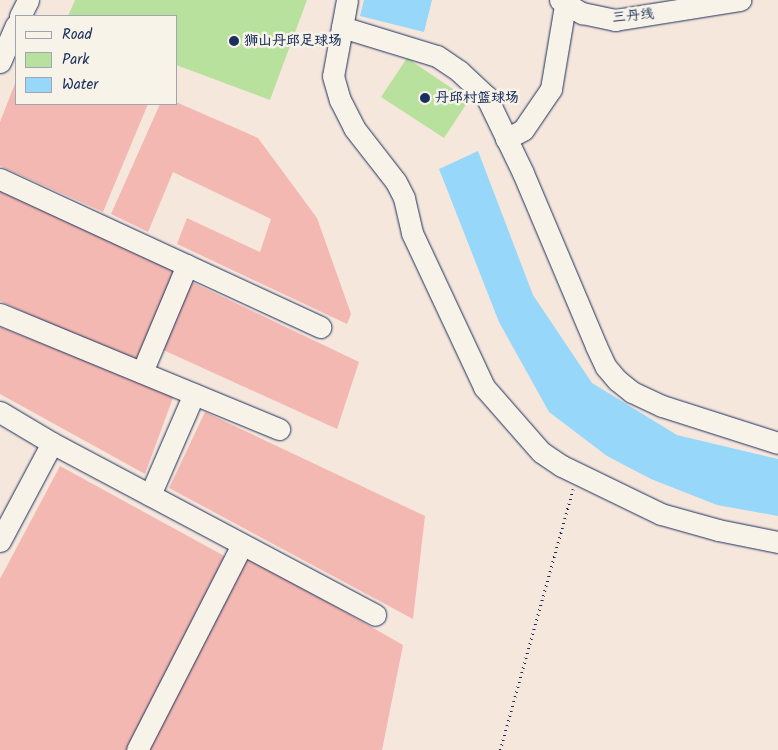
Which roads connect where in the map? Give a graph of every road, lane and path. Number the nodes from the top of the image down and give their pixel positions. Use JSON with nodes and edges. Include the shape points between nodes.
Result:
{"nodes":[{"id":1,"x":28,"y":0,"type":"edge"},
{"id":2,"x":348,"y":0,"type":"edge"},
{"id":3,"x":740,"y":0,"type":"edge"},
{"id":4,"x":563,"y":2,"type":"edge"},
{"id":5,"x":20,"y":15,"type":"edge"},
{"id":6,"x":342,"y":27,"type":"junction"},
{"id":7,"x":15,"y":28,"type":"edge"},
{"id":8,"x":2,"y":54,"type":"edge"},
{"id":9,"x":506,"y":139,"type":"junction"},
{"id":10,"x":0,"y":179,"type":"edge"},
{"id":11,"x":187,"y":265,"type":"junction"},
{"id":12,"x":0,"y":314,"type":"edge"},
{"id":13,"x":320,"y":327,"type":"dead end"},
{"id":14,"x":142,"y":372,"type":"junction"},
{"id":15,"x":194,"y":394,"type":"junction"},
{"id":16,"x":0,"y":412,"type":"edge"},
{"id":17,"x":280,"y":429,"type":"dead end"},
{"id":18,"x":52,"y":443,"type":"junction"},
{"id":19,"x":778,"y":443,"type":"edge"},
{"id":20,"x":577,"y":473,"type":"junction"},
{"id":21,"x":150,"y":495,"type":"junction"},
{"id":22,"x":0,"y":541,"type":"edge"},
{"id":23,"x":778,"y":542,"type":"edge"},
{"id":24,"x":242,"y":545,"type":"junction"},
{"id":25,"x":375,"y":615,"type":"dead end"},
{"id":26,"x":137,"y":750,"type":"edge"},
{"id":27,"x":500,"y":750,"type":"edge"}],
"edges":[{"from":1,"to":5,"type":"street"},
{"from":2,"to":6,"type":"street"},
{"from":3,"to":4,"type":"street","name":"三丹线","via":[[615,20],[582,13]]},
{"from":4,"to":9,"type":"street","via":[[551,89],[523,130]]},
{"from":6,"to":9,"type":"street","via":[[437,56],[460,71],[486,96]]},
{"from":6,"to":20,"type":"street","via":[[333,76],[340,100],[354,128],[396,182],[404,198],[412,233],[484,386],[541,452]]},
{"from":7,"to":8,"type":"street"},
{"from":9,"to":19,"type":"street","via":[[596,346],[606,367],[617,380],[632,392],[662,406]]},
{"from":10,"to":11,"type":"street"},
{"from":11,"to":13,"type":"street"},
{"from":11,"to":14,"type":"street"},
{"from":12,"to":14,"type":"street"},
{"from":14,"to":15,"type":"street"},
{"from":15,"to":17,"type":"street"},
{"from":15,"to":21,"type":"street"},
{"from":16,"to":18,"type":"street"},
{"from":18,"to":21,"type":"street"},
{"from":18,"to":22,"type":"street"},
{"from":20,"to":23,"type":"street","via":[[661,514]]},
{"from":20,"to":27,"type":"path"},
{"from":21,"to":24,"type":"street"},
{"from":24,"to":25,"type":"street"},
{"from":24,"to":26,"type":"street"}]}
